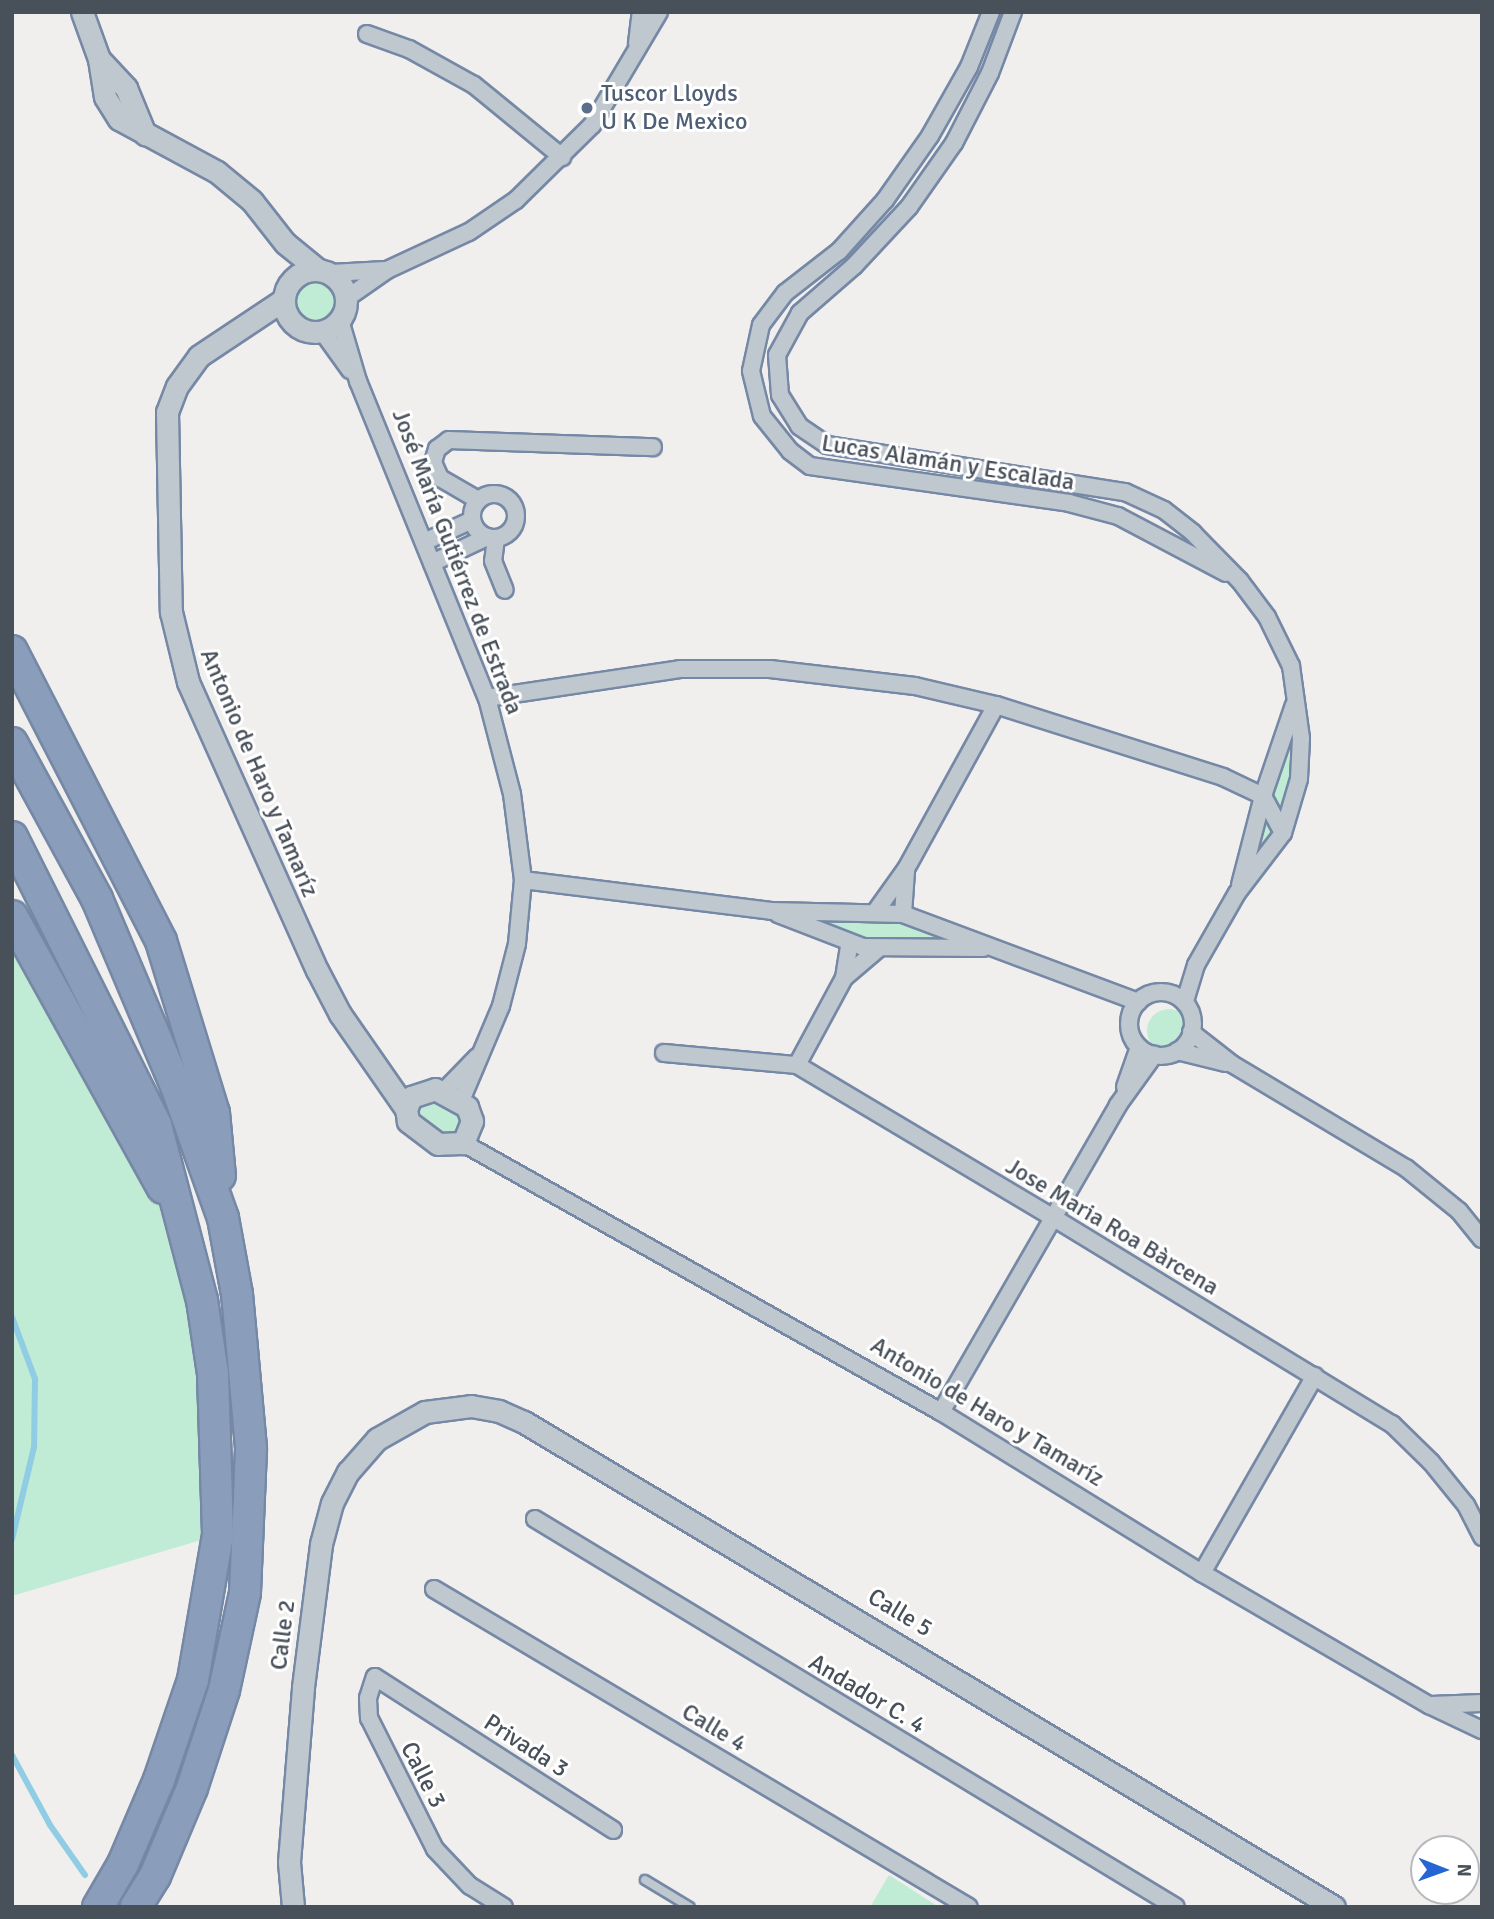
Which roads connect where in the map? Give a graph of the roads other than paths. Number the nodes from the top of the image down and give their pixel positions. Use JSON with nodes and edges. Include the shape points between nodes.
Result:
{"nodes":[{"id":1,"x":82,"y":12,"type":"edge"},
{"id":2,"x":641,"y":12,"type":"edge"},
{"id":3,"x":659,"y":12,"type":"edge"},
{"id":4,"x":991,"y":12,"type":"edge"},
{"id":5,"x":1013,"y":12,"type":"edge"},
{"id":6,"x":368,"y":34,"type":"dead end"},
{"id":7,"x":636,"y":49,"type":"junction"},
{"id":8,"x":562,"y":157,"type":"junction"},
{"id":9,"x":285,"y":243,"type":"junction"},
{"id":10,"x":387,"y":270,"type":"junction"},
{"id":11,"x":324,"y":271,"type":"junction"},
{"id":12,"x":291,"y":280,"type":"junction"},
{"id":13,"x":347,"y":298,"type":"junction"},
{"id":14,"x":283,"y":300,"type":"junction"},
{"id":15,"x":293,"y":323,"type":"junction"},
{"id":16,"x":331,"y":326,"type":"junction"},
{"id":17,"x":239,"y":331,"type":"junction"},
{"id":18,"x":653,"y":447,"type":"dead end"},
{"id":19,"x":478,"y":500,"type":"junction"},
{"id":20,"x":472,"y":520,"type":"junction"},
{"id":21,"x":491,"y":538,"type":"junction"},
{"id":22,"x":424,"y":542,"type":"junction"},
{"id":23,"x":432,"y":563,"type":"junction"},
{"id":24,"x":1240,"y":581,"type":"junction"},
{"id":25,"x":505,"y":590,"type":"dead end"},
{"id":26,"x":12,"y":651,"type":"edge"},
{"id":27,"x":487,"y":698,"type":"junction"},
{"id":28,"x":1296,"y":700,"type":"junction"},
{"id":29,"x":996,"y":705,"type":"junction"},
{"id":30,"x":12,"y":743,"type":"edge"},
{"id":31,"x":1263,"y":796,"type":"junction"},
{"id":32,"x":1283,"y":833,"type":"junction"},
{"id":33,"x":12,"y":837,"type":"edge"},
{"id":34,"x":906,"y":869,"type":"junction"},
{"id":35,"x":523,"y":880,"type":"junction"},
{"id":36,"x":1237,"y":893,"type":"junction"},
{"id":37,"x":771,"y":911,"type":"junction"},
{"id":38,"x":849,"y":911,"type":"junction"},
{"id":39,"x":876,"y":911,"type":"junction"},
{"id":40,"x":12,"y":916,"type":"edge"},
{"id":41,"x":908,"y":916,"type":"junction"},
{"id":42,"x":845,"y":944,"type":"junction"},
{"id":43,"x":909,"y":947,"type":"junction"},
{"id":44,"x":878,"y":948,"type":"junction"},
{"id":45,"x":1000,"y":948,"type":"junction"},
{"id":46,"x":1196,"y":965,"type":"junction"},
{"id":47,"x":844,"y":978,"type":"junction"},
{"id":48,"x":1095,"y":988,"type":"junction"},
{"id":49,"x":1165,"y":992,"type":"junction"},
{"id":50,"x":1138,"y":1002,"type":"junction"},
{"id":51,"x":1185,"y":1002,"type":"junction"},
{"id":52,"x":1130,"y":1016,"type":"junction"},
{"id":53,"x":1191,"y":1032,"type":"junction"},
{"id":54,"x":1139,"y":1047,"type":"junction"},
{"id":55,"x":1177,"y":1051,"type":"junction"},
{"id":56,"x":664,"y":1053,"type":"dead end"},
{"id":57,"x":1154,"y":1055,"type":"junction"},
{"id":58,"x":1232,"y":1064,"type":"junction"},
{"id":59,"x":797,"y":1065,"type":"junction"},
{"id":60,"x":451,"y":1097,"type":"junction"},
{"id":61,"x":411,"y":1101,"type":"junction"},
{"id":62,"x":1118,"y":1105,"type":"junction"},
{"id":63,"x":467,"y":1136,"type":"junction"},
{"id":64,"x":223,"y":1218,"type":"junction"},
{"id":65,"x":1054,"y":1218,"type":"junction"},
{"id":66,"x":185,"y":1227,"type":"junction"},
{"id":67,"x":1482,"y":1239,"type":"edge"},
{"id":68,"x":1315,"y":1377,"type":"junction"},
{"id":69,"x":425,"y":1412,"type":"joint"},
{"id":70,"x":940,"y":1412,"type":"junction"},
{"id":71,"x":535,"y":1519,"type":"dead end"},
{"id":72,"x":1482,"y":1537,"type":"edge"},
{"id":73,"x":1202,"y":1573,"type":"junction"},
{"id":74,"x":434,"y":1588,"type":"dead end"},
{"id":75,"x":414,"y":1700,"type":"joint"},
{"id":76,"x":1482,"y":1703,"type":"edge"},
{"id":77,"x":1429,"y":1705,"type":"junction"},
{"id":78,"x":1482,"y":1730,"type":"edge"},
{"id":79,"x":612,"y":1830,"type":"dead end"},
{"id":80,"x":645,"y":1880,"type":"dead end"},
{"id":81,"x":98,"y":1907,"type":"edge"},
{"id":82,"x":136,"y":1907,"type":"edge"},
{"id":83,"x":293,"y":1907,"type":"edge"},
{"id":84,"x":505,"y":1907,"type":"edge"},
{"id":85,"x":690,"y":1907,"type":"edge"},
{"id":86,"x":969,"y":1907,"type":"edge"},
{"id":87,"x":1177,"y":1907,"type":"edge"},
{"id":88,"x":1334,"y":1907,"type":"edge"}],
"edges":[{"from":1,"to":9,"type":"street","via":[[99,59],[126,88],[145,134],[217,172],[252,201]]},
{"from":2,"to":7,"type":"street"},
{"from":3,"to":7,"type":"street"},
{"from":4,"to":24,"type":"street","name":"Lucas Alamán y Escalada","via":[[969,67],[930,136],[884,200],[839,251],[785,293],[761,326],[751,371],[762,416],[790,451],[810,466],[1118,516]]},
{"from":5,"to":24,"type":"street","name":"Lucas Alamán y Escalada","via":[[990,73],[954,143],[909,208],[854,266],[800,313],[778,355],[780,395],[799,426],[827,445],[1125,492],[1173,517]]},
{"from":6,"to":8,"type":"street","via":[[410,49],[474,85]]},
{"from":7,"to":8,"type":"street","via":[[592,125]]},
{"from":8,"to":10,"type":"street","via":[[516,200],[469,232]]},
{"from":9,"to":11,"type":"street"},
{"from":9,"to":12,"type":"street"},
{"from":10,"to":11,"type":"street"},
{"from":10,"to":13,"type":"street"},
{"from":11,"to":12,"type":"street","via":[[303,271]]},
{"from":11,"to":13,"type":"street","via":[[342,283]]},
{"from":12,"to":14,"type":"street"},
{"from":13,"to":16,"type":"street"},
{"from":14,"to":15,"type":"street"},
{"from":14,"to":17,"type":"street","name":"Antonio de Haro y Tamaríz"},
{"from":15,"to":16,"type":"street","via":[[311,332]]},
{"from":15,"to":17,"type":"street","name":"Antonio de Haro y Tamaríz"},
{"from":16,"to":22,"type":"street","name":"José María Gutiérrez de Estrada"},
{"from":17,"to":61,"type":"street","name":"Antonio de Haro y Tamaríz","via":[[199,356],[177,386],[167,412],[171,612],[177,647],[317,970],[340,1014],[383,1076]]},
{"from":18,"to":19,"type":"street","via":[[449,440],[437,449],[433,462],[440,478]]},
{"from":19,"to":20,"type":"street"},
{"from":19,"to":21,"type":"street","via":[[498,494],[514,506],[513,527]]},
{"from":20,"to":21,"type":"street"},
{"from":20,"to":22,"type":"street"},
{"from":21,"to":23,"type":"street"},
{"from":21,"to":25,"type":"street"},
{"from":22,"to":23,"type":"street","name":"José María Gutiérrez de Estrada"},
{"from":23,"to":27,"type":"street","name":"José María Gutiérrez de Estrada"},
{"from":24,"to":28,"type":"street","name":"Lucas Alamán y Escalada","via":[[1267,617],[1291,666]]},
{"from":26,"to":64,"type":"highway","via":[[161,941],[214,1113]]},
{"from":27,"to":29,"type":"street","via":[[680,668],[770,669],[915,686]]},
{"from":27,"to":35,"type":"street","name":"José María Gutiérrez de Estrada","via":[[512,794]]},
{"from":28,"to":31,"type":"street","name":"Lucas Alamán y Escalada"},
{"from":28,"to":32,"type":"street","name":"Lucas Alamán y Escalada","via":[[1299,779]]},
{"from":29,"to":31,"type":"street","via":[[1223,777]]},
{"from":29,"to":34,"type":"street"},
{"from":30,"to":64,"type":"highway","via":[[97,900],[176,1086]]},
{"from":31,"to":32,"type":"street"},
{"from":31,"to":36,"type":"street","name":"Lucas Alamán y Escalada"},
{"from":32,"to":36,"type":"street","name":"Lucas Alamán y Escalada"},
{"from":33,"to":66,"type":"highway","via":[[140,1088],[168,1161]]},
{"from":34,"to":39,"type":"street"},
{"from":34,"to":41,"type":"street"},
{"from":35,"to":37,"type":"street"},
{"from":35,"to":60,"type":"street","name":"José María Gutiérrez de Estrada","via":[[517,944],[501,1006],[483,1050]]},
{"from":36,"to":46,"type":"street","name":"Lucas Alamán y Escalada"},
{"from":37,"to":38,"type":"street"},
{"from":37,"to":42,"type":"street"},
{"from":38,"to":39,"type":"street"},
{"from":38,"to":42,"type":"street","via":[[837,924]]},
{"from":39,"to":41,"type":"street"},
{"from":40,"to":66,"type":"highway"},
{"from":41,"to":43,"type":"street","via":[[917,933]]},
{"from":41,"to":45,"type":"street"},
{"from":42,"to":44,"type":"street"},
{"from":42,"to":47,"type":"street"},
{"from":43,"to":44,"type":"street"},
{"from":43,"to":45,"type":"street"},
{"from":44,"to":47,"type":"street"},
{"from":45,"to":48,"type":"street"},
{"from":46,"to":49,"type":"street","name":"Lucas Alamán y Escalada"},
{"from":46,"to":51,"type":"street","name":"Lucas Alamán y Escalada"},
{"from":47,"to":59,"type":"street"},
{"from":48,"to":50,"type":"street"},
{"from":48,"to":52,"type":"street"},
{"from":49,"to":50,"type":"street"},
{"from":49,"to":51,"type":"street"},
{"from":50,"to":52,"type":"street"},
{"from":51,"to":53,"type":"street","via":[[1192,1019]]},
{"from":52,"to":54,"type":"street","via":[[1133,1040]]},
{"from":53,"to":55,"type":"street"},
{"from":53,"to":58,"type":"street"},
{"from":54,"to":57,"type":"street"},
{"from":54,"to":62,"type":"street"},
{"from":55,"to":57,"type":"street"},
{"from":55,"to":58,"type":"street"},
{"from":56,"to":59,"type":"street","name":"Jose Maria Roa Bàrcena"},
{"from":57,"to":62,"type":"street"},
{"from":58,"to":67,"type":"street","via":[[1406,1168],[1459,1211]]},
{"from":59,"to":65,"type":"street","name":"Jose Maria Roa Bàrcena"},
{"from":60,"to":61,"type":"street"},
{"from":60,"to":63,"type":"street","via":[[470,1114]]},
{"from":61,"to":63,"type":"street","via":[[408,1121],[427,1139],[445,1146]]},
{"from":62,"to":65,"type":"street"},
{"from":63,"to":70,"type":"street","name":"Antonio de Haro y Tamaríz","via":[[516,1169]]},
{"from":64,"to":82,"type":"highway","via":[[237,1294],[251,1449],[245,1593],[224,1690],[192,1788],[155,1876]]},
{"from":65,"to":68,"type":"street","name":"Jose Maria Roa Bàrcena"},
{"from":65,"to":70,"type":"street"},
{"from":66,"to":81,"type":"highway","via":[[213,1374],[219,1456],[213,1584],[193,1680],[159,1780],[123,1864]]},
{"from":68,"to":72,"type":"street","name":"Jose Maria Roa Bàrcena","via":[[1392,1424],[1412,1443],[1466,1505]]},
{"from":68,"to":73,"type":"street"},
{"from":69,"to":83,"type":"street","name":"Calle 2","via":[[377,1439],[348,1472],[332,1503],[321,1544],[289,1862]]},
{"from":69,"to":88,"type":"street","name":"Calle 5","via":[[471,1406],[524,1422]]},
{"from":70,"to":73,"type":"street","name":"Antonio de Haro y Tamaríz"},
{"from":71,"to":87,"type":"street","name":"Andador C. 4"},
{"from":73,"to":77,"type":"street","name":"Antonio de Haro y Tamaríz"},
{"from":74,"to":86,"type":"street","name":"Calle 4"},
{"from":75,"to":79,"type":"street","name":"Privada 3"},
{"from":75,"to":84,"type":"street","name":"Calle 3","via":[[375,1677],[368,1698],[369,1717],[435,1849],[470,1886]]},
{"from":76,"to":77,"type":"street"},
{"from":77,"to":78,"type":"street","name":"Antonio de Haro y Tamaríz"},
{"from":80,"to":85,"type":"lane"}]}
